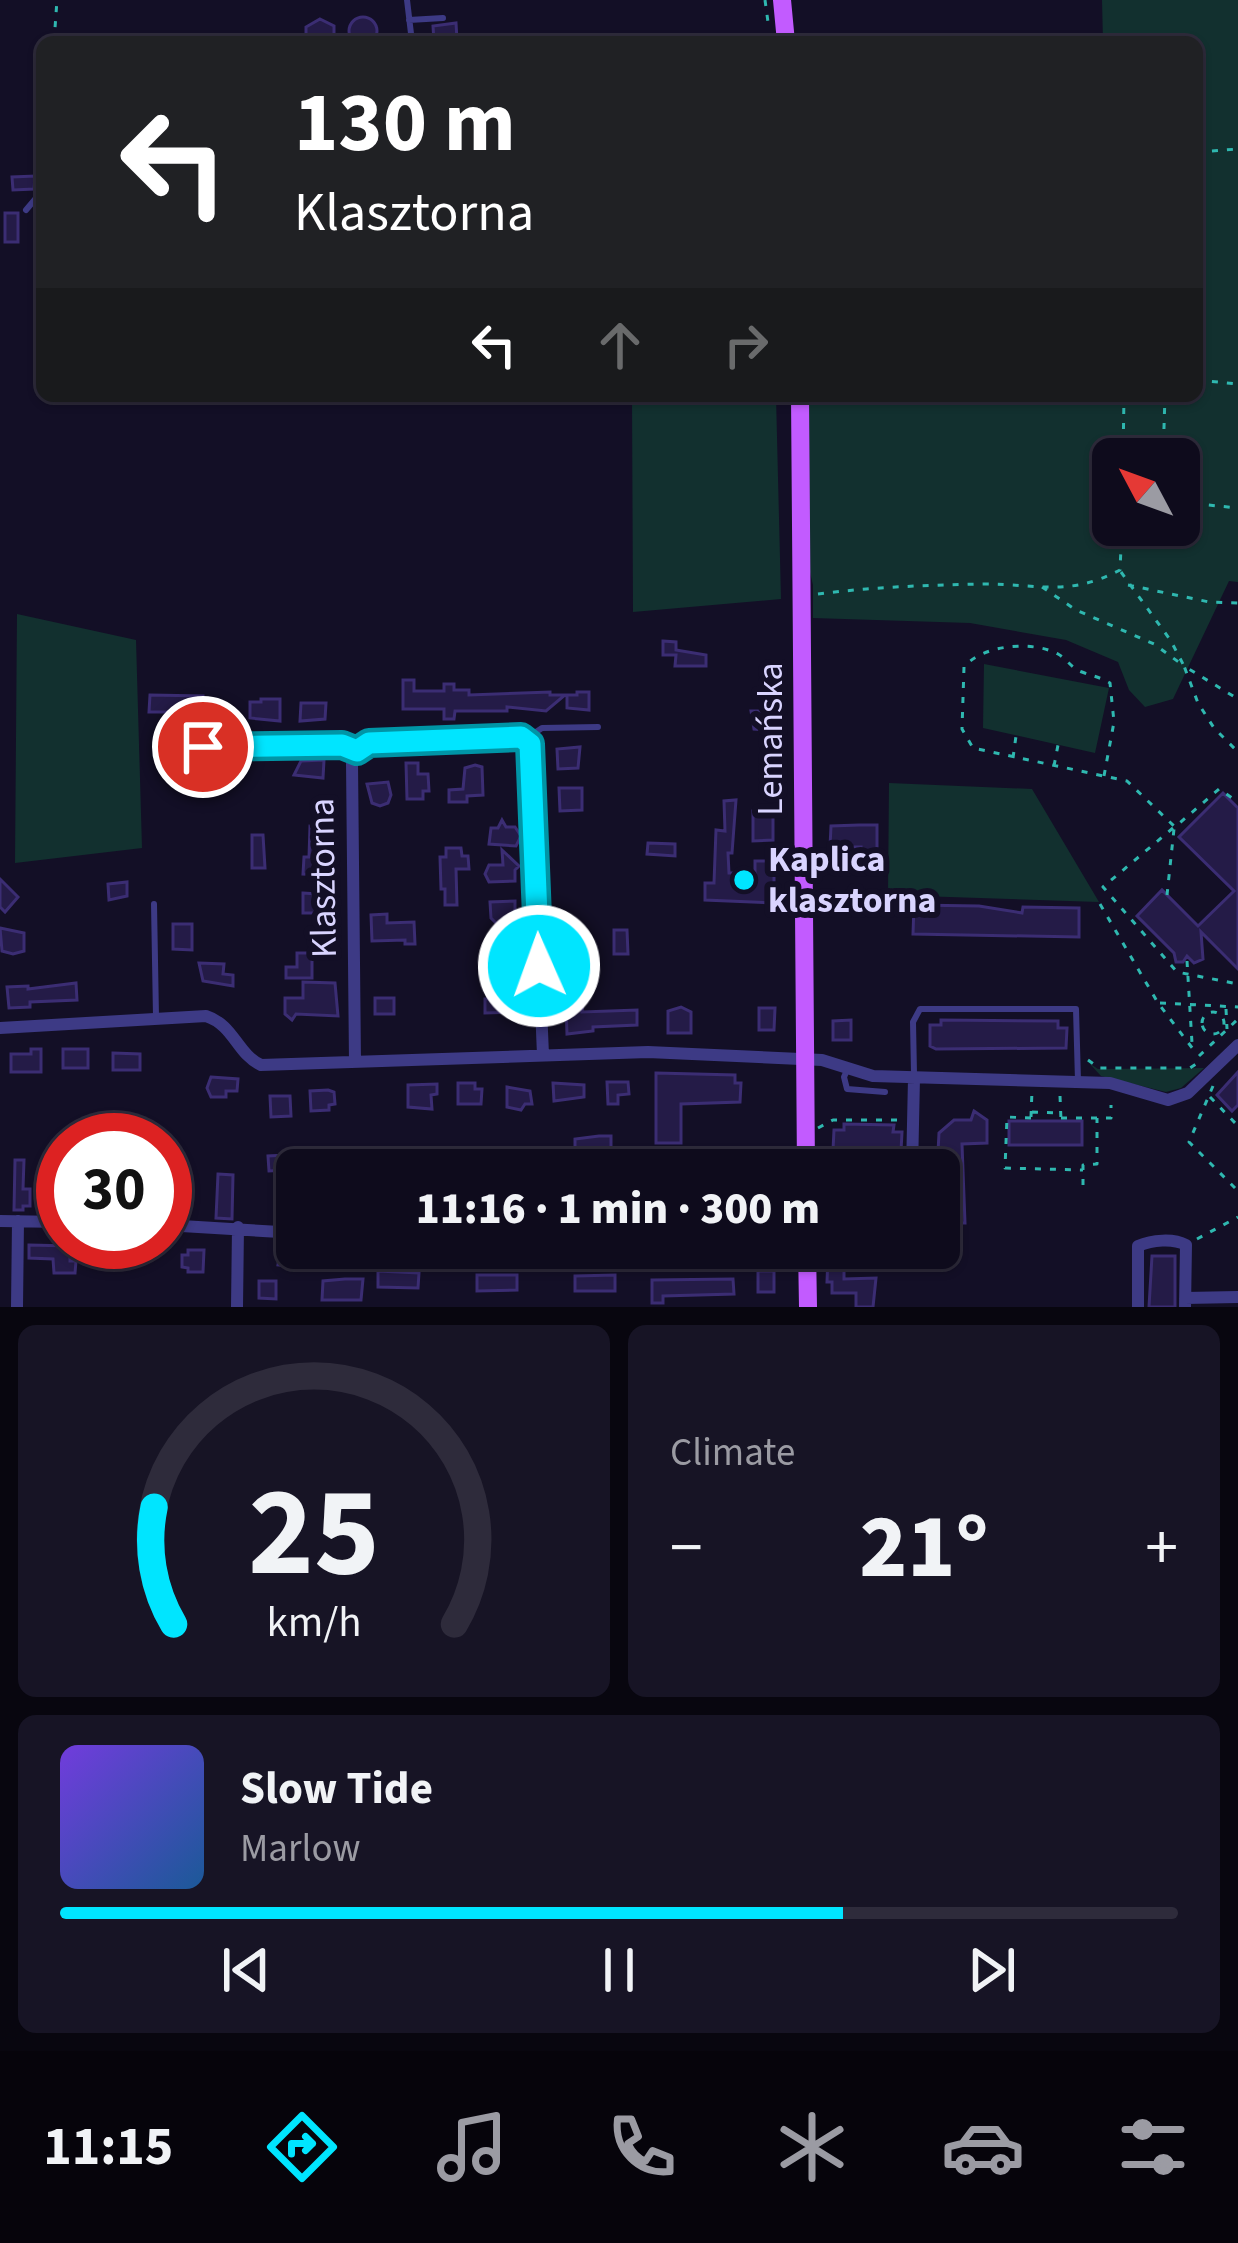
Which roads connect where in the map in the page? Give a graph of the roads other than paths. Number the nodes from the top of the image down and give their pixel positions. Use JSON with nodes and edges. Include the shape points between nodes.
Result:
{"nodes":[{"id":1,"x":407,"y":0,"type":"edge"},
{"id":2,"x":782,"y":0,"type":"edge"},
{"id":3,"x":443,"y":18,"type":"dead end"},
{"id":4,"x":409,"y":20,"type":"junction"},
{"id":5,"x":411,"y":36,"type":"edge"},
{"id":6,"x":785,"y":36,"type":"edge"},
{"id":7,"x":36,"y":198,"type":"edge"},
{"id":8,"x":26,"y":210,"type":"dead end"},
{"id":9,"x":800,"y":402,"type":"edge"},
{"id":10,"x":598,"y":727,"type":"dead end"},
{"id":11,"x":525,"y":740,"type":"junction"},
{"id":12,"x":157,"y":748,"type":"dead end"},
{"id":13,"x":357,"y":751,"type":"junction"},
{"id":14,"x":154,"y":904,"type":"dead end"},
{"id":15,"x":156,"y":1017,"type":"junction"},
{"id":16,"x":0,"y":1028,"type":"edge"},
{"id":17,"x":1238,"y":1045,"type":"edge"},
{"id":18,"x":542,"y":1055,"type":"junction"},
{"id":19,"x":804,"y":1060,"type":"junction"},
{"id":20,"x":356,"y":1062,"type":"junction"},
{"id":21,"x":848,"y":1068,"type":"junction"},
{"id":22,"x":914,"y":1078,"type":"junction"},
{"id":23,"x":1078,"y":1082,"type":"junction"},
{"id":24,"x":885,"y":1092,"type":"dead end"},
{"id":25,"x":806,"y":1149,"type":"edge"},
{"id":26,"x":912,"y":1149,"type":"edge"},
{"id":27,"x":0,"y":1221,"type":"edge"},
{"id":28,"x":18,"y":1221,"type":"junction"},
{"id":29,"x":36,"y":1221,"type":"edge"},
{"id":30,"x":192,"y":1226,"type":"edge"},
{"id":31,"x":238,"y":1227,"type":"junction"},
{"id":32,"x":276,"y":1231,"type":"edge"},
{"id":33,"x":807,"y":1269,"type":"edge"},
{"id":34,"x":1238,"y":1297,"type":"edge"},
{"id":35,"x":1185,"y":1303,"type":"edge"},
{"id":36,"x":17,"y":1307,"type":"edge"},
{"id":37,"x":237,"y":1307,"type":"edge"},
{"id":38,"x":808,"y":1307,"type":"edge"},
{"id":39,"x":1138,"y":1307,"type":"edge"}],
"edges":[{"from":1,"to":4,"type":"lane"},
{"from":2,"to":6,"type":"main road"},
{"from":3,"to":4,"type":"lane"},
{"from":4,"to":5,"type":"lane"},
{"from":7,"to":8,"type":"lane"},
{"from":9,"to":19,"type":"main road","name":"Lemańska"},
{"from":10,"to":11,"type":"lane","via":[[542,728]]},
{"from":11,"to":13,"type":"street","name":"Klasztorna","via":[[369,743]]},
{"from":11,"to":18,"type":"street"},
{"from":12,"to":13,"type":"lane"},
{"from":13,"to":20,"type":"street","name":"Klasztorna"},
{"from":14,"to":15,"type":"lane"},
{"from":15,"to":16,"type":"street"},
{"from":15,"to":20,"type":"street","via":[[216,1019],[261,1065]]},
{"from":17,"to":23,"type":"street","via":[[1181,1097]]},
{"from":18,"to":19,"type":"street"},
{"from":18,"to":20,"type":"street"},
{"from":19,"to":21,"type":"street"},
{"from":19,"to":25,"type":"main road","name":"Lemańska"},
{"from":21,"to":22,"type":"street"},
{"from":21,"to":24,"type":"lane","via":[[847,1089]]},
{"from":22,"to":23,"type":"street"},
{"from":22,"to":23,"type":"lane","via":[[913,1022],[924,1008],[1076,1009]]},
{"from":22,"to":26,"type":"street"},
{"from":27,"to":28,"type":"street"},
{"from":28,"to":29,"type":"street"},
{"from":28,"to":36,"type":"street"},
{"from":30,"to":31,"type":"street"},
{"from":31,"to":32,"type":"street"},
{"from":31,"to":37,"type":"street"},
{"from":33,"to":38,"type":"main road"},
{"from":34,"to":35,"type":"street"},
{"from":35,"to":39,"type":"street","via":[[1186,1245],[1149,1241],[1138,1246]]}]}
